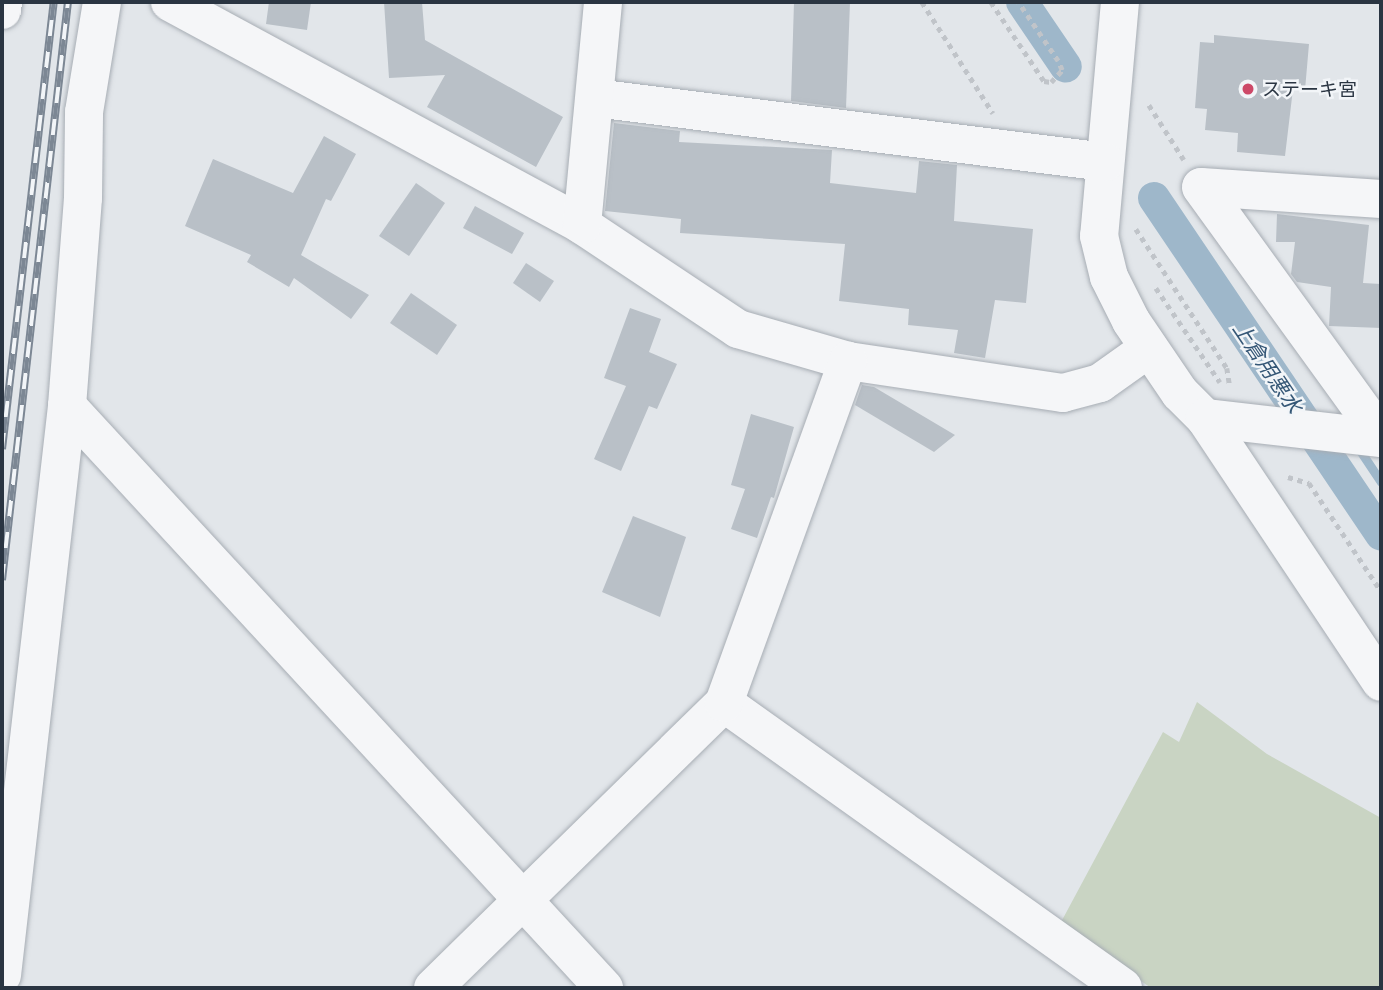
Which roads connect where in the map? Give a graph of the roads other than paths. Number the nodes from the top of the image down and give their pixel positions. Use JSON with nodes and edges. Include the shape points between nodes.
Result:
{"nodes":[{"id":1,"x":3,"y":2,"type":"edge"},
{"id":2,"x":102,"y":2,"type":"edge"},
{"id":3,"x":170,"y":2,"type":"edge"},
{"id":4,"x":603,"y":2,"type":"edge"},
{"id":5,"x":1120,"y":2,"type":"edge"},
{"id":6,"x":2,"y":10,"type":"edge"},
{"id":7,"x":595,"y":98,"type":"junction"},
{"id":8,"x":1105,"y":162,"type":"junction"},
{"id":9,"x":1381,"y":199,"type":"edge"},
{"id":10,"x":582,"y":225,"type":"junction"},
{"id":11,"x":1149,"y":348,"type":"junction"},
{"id":12,"x":848,"y":361,"type":"junction"},
{"id":13,"x":67,"y":406,"type":"junction"},
{"id":14,"x":1218,"y":408,"type":"junction"},
{"id":15,"x":1360,"y":436,"type":"edge"},
{"id":16,"x":1381,"y":682,"type":"edge"},
{"id":17,"x":724,"y":703,"type":"junction"},
{"id":18,"x":526,"y":900,"type":"junction"},
{"id":19,"x":2,"y":975,"type":"edge"},
{"id":20,"x":433,"y":988,"type":"edge"},
{"id":21,"x":604,"y":988,"type":"edge"},
{"id":22,"x":1123,"y":988,"type":"edge"}],
"edges":[{"from":1,"to":6,"type":"street"},
{"from":2,"to":13,"type":"street","via":[[84,112],[83,198]]},
{"from":3,"to":10,"type":"street"},
{"from":4,"to":7,"type":"street"},
{"from":5,"to":8,"type":"street"},
{"from":7,"to":8,"type":"street"},
{"from":7,"to":10,"type":"street"},
{"from":8,"to":11,"type":"street","via":[[1099,236],[1109,277]]},
{"from":9,"to":15,"type":"street","via":[[1201,187]]},
{"from":10,"to":12,"type":"street","via":[[738,329]]},
{"from":11,"to":12,"type":"street","via":[[1100,383],[1063,393]]},
{"from":11,"to":14,"type":"street","via":[[1181,393]]},
{"from":12,"to":17,"type":"street"},
{"from":13,"to":18,"type":"street"},
{"from":13,"to":19,"type":"street"},
{"from":14,"to":15,"type":"street","via":[[1285,429]]},
{"from":14,"to":16,"type":"street"},
{"from":17,"to":18,"type":"street"},
{"from":17,"to":22,"type":"street"},
{"from":18,"to":20,"type":"street"},
{"from":18,"to":21,"type":"street"}]}
